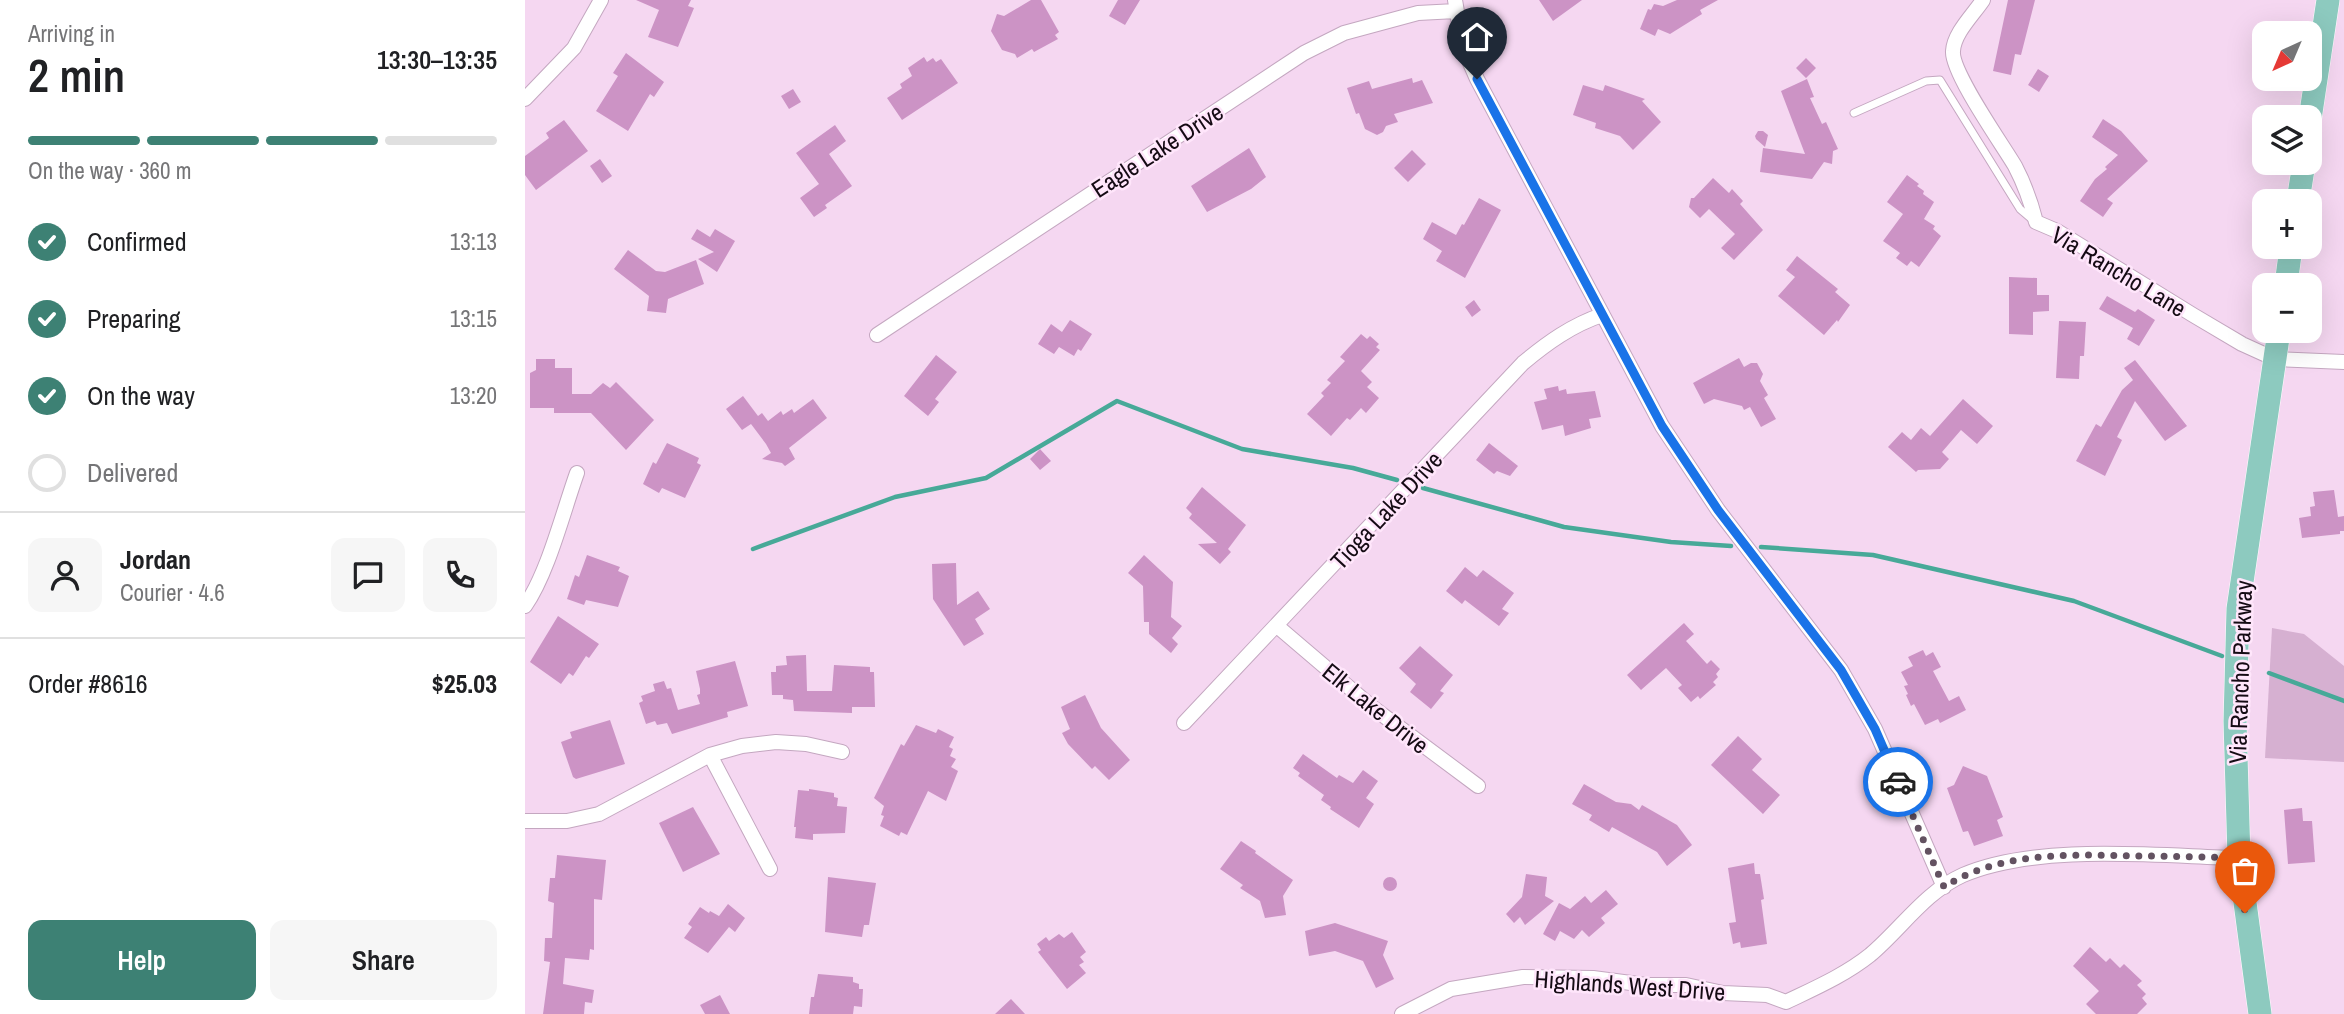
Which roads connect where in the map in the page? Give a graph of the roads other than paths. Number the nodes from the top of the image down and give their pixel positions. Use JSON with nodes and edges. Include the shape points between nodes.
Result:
{"nodes":[{"id":1,"x":601,"y":0,"type":"edge"},
{"id":2,"x":1983,"y":0,"type":"edge"},
{"id":3,"x":2328,"y":0,"type":"edge"},
{"id":4,"x":1455,"y":5,"type":"edge"},
{"id":5,"x":525,"y":99,"type":"edge"},
{"id":6,"x":2312,"y":105,"type":"edge"},
{"id":7,"x":1854,"y":113,"type":"dead end"},
{"id":8,"x":2036,"y":222,"type":"junction"},
{"id":9,"x":1602,"y":315,"type":"junction"},
{"id":10,"x":877,"y":335,"type":"dead end"},
{"id":11,"x":2277,"y":343,"type":"edge"},
{"id":12,"x":2275,"y":359,"type":"junction"},
{"id":13,"x":2344,"y":362,"type":"edge"},
{"id":14,"x":577,"y":473,"type":"dead end"},
{"id":15,"x":525,"y":606,"type":"edge"},
{"id":16,"x":1277,"y":626,"type":"junction"},
{"id":17,"x":1184,"y":723,"type":"dead end"},
{"id":18,"x":842,"y":752,"type":"dead end"},
{"id":19,"x":710,"y":755,"type":"junction"},
{"id":20,"x":1478,"y":786,"type":"dead end"},
{"id":21,"x":525,"y":821,"type":"edge"},
{"id":22,"x":2238,"y":858,"type":"junction"},
{"id":23,"x":770,"y":869,"type":"dead end"},
{"id":24,"x":1944,"y":887,"type":"junction"},
{"id":25,"x":1402,"y":1014,"type":"edge"},
{"id":26,"x":2260,"y":1014,"type":"edge"}],
"edges":[{"from":1,"to":5,"type":"street","via":[[574,48]]},
{"from":2,"to":8,"type":"street","name":"Via Rancho Lane","via":[[1952,53],[2016,168]]},
{"from":3,"to":6,"type":"main road"},
{"from":4,"to":9,"type":"street","via":[[1463,47],[1477,79]]},
{"from":4,"to":10,"type":"street","name":"Eagle Lake Drive","via":[[1344,33],[1304,53]]},
{"from":7,"to":8,"type":"lane","via":[[1926,81],[1940,80],[2020,209]]},
{"from":8,"to":12,"type":"street","name":"Via Rancho Lane"},
{"from":9,"to":16,"type":"street","name":"Tioga Lake Drive","via":[[1544,345],[1523,363]]},
{"from":9,"to":24,"type":"street","via":[[1662,426],[1718,510],[1841,670],[1875,729]]},
{"from":11,"to":12,"type":"main road","name":"Via Rancho Parkway"},
{"from":12,"to":13,"type":"street"},
{"from":12,"to":22,"type":"main road","name":"Via Rancho Parkway","via":[[2238,609]]},
{"from":14,"to":15,"type":"street","via":[[541,575]]},
{"from":16,"to":17,"type":"street","name":"Tioga Lake Drive"},
{"from":16,"to":20,"type":"street","name":"Elk Lake Drive","via":[[1372,707]]},
{"from":18,"to":19,"type":"street","via":[[776,743]]},
{"from":19,"to":21,"type":"street","via":[[599,814],[567,821]]},
{"from":19,"to":23,"type":"street"},
{"from":22,"to":24,"type":"street","name":"Highlands West Drive","via":[[2082,855],[2019,859],[1962,876]]},
{"from":22,"to":26,"type":"main road","name":"Via Rancho Parkway"},
{"from":24,"to":25,"type":"street","name":"Highlands West Drive","via":[[1849,970],[1786,1002],[1767,995],[1686,985],[1523,977],[1451,989]]}]}
